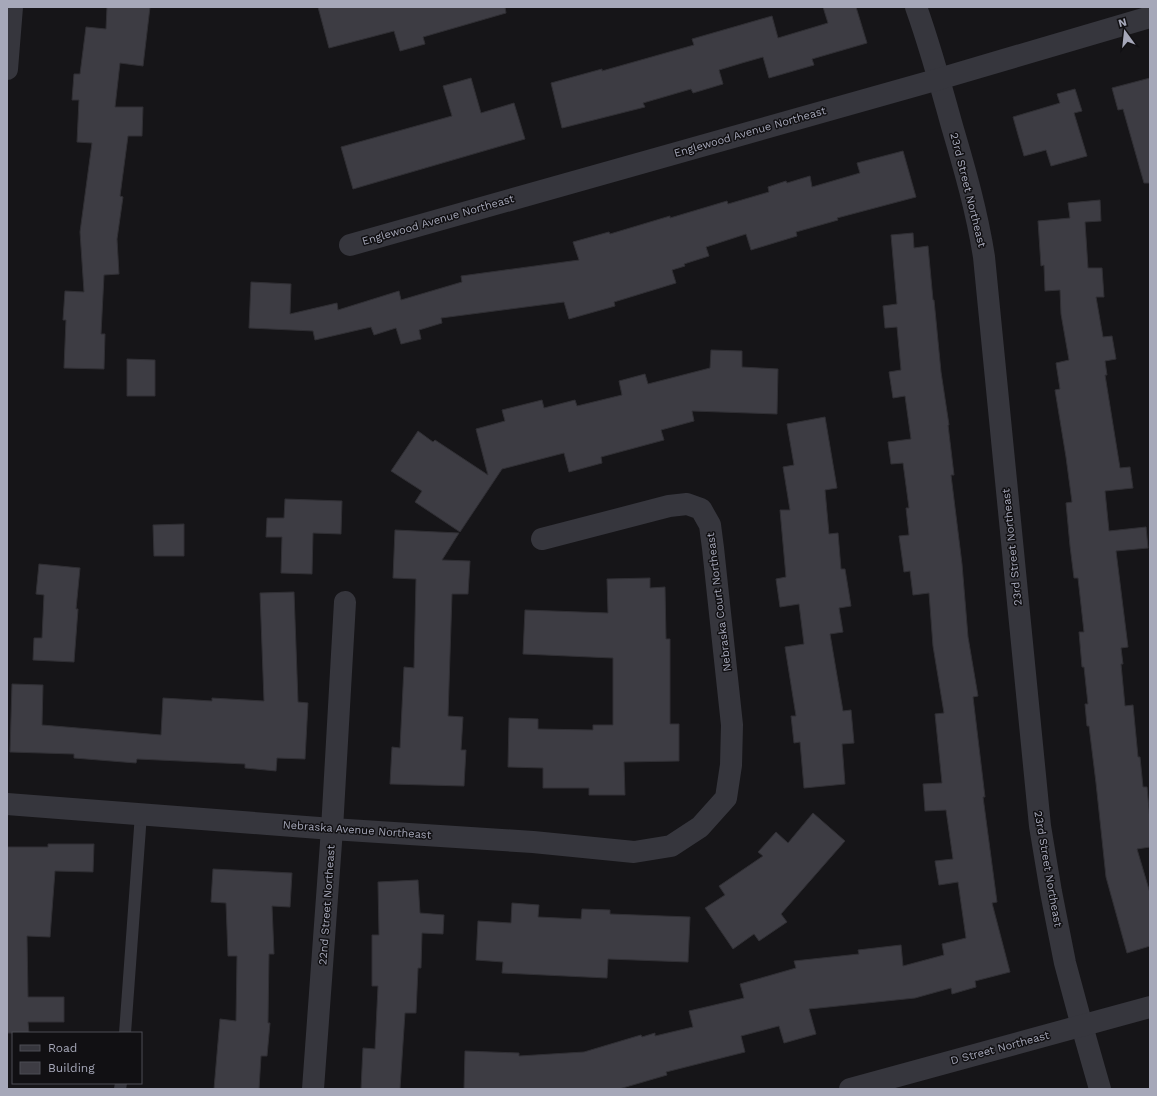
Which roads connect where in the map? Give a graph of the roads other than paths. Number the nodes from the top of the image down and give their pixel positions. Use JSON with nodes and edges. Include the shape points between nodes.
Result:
{"nodes":[{"id":1,"x":12,"y":7,"type":"edge"},
{"id":2,"x":916,"y":7,"type":"edge"},
{"id":3,"x":1150,"y":17,"type":"edge"},
{"id":4,"x":7,"y":69,"type":"edge"},
{"id":5,"x":939,"y":78,"type":"junction"},
{"id":6,"x":350,"y":245,"type":"dead end"},
{"id":7,"x":542,"y":539,"type":"dead end"},
{"id":8,"x":345,"y":602,"type":"dead end"},
{"id":9,"x":7,"y":804,"type":"edge"},
{"id":10,"x":141,"y":814,"type":"junction"},
{"id":11,"x":700,"y":827,"type":"joint"},
{"id":12,"x":332,"y":829,"type":"junction"},
{"id":13,"x":1150,"y":1008,"type":"edge"},
{"id":14,"x":1082,"y":1026,"type":"junction"},
{"id":15,"x":125,"y":1032,"type":"edge"},
{"id":16,"x":312,"y":1089,"type":"edge"},
{"id":17,"x":850,"y":1089,"type":"edge"},
{"id":18,"x":1100,"y":1089,"type":"edge"}],
"edges":[{"from":1,"to":4,"type":"street"},
{"from":2,"to":5,"type":"street","name":"23rd Street Northeast"},
{"from":3,"to":5,"type":"street","name":"Englewood Avenue Northeast"},
{"from":5,"to":6,"type":"street","name":"Englewood Avenue Northeast"},
{"from":5,"to":14,"type":"street","name":"23rd Street Northeast","via":[[968,181],[984,256],[1040,826],[1065,962]]},
{"from":7,"to":11,"type":"street","name":"Nebraska Court Northeast","via":[[669,506],[687,504],[702,509],[710,525],[732,725],[731,765],[726,798]]},
{"from":8,"to":12,"type":"street","name":"22nd Street Northeast"},
{"from":9,"to":10,"type":"street","name":"Nebraska Avenue Northeast"},
{"from":10,"to":12,"type":"street","name":"Nebraska Avenue Northeast"},
{"from":10,"to":15,"type":"lane"},
{"from":11,"to":12,"type":"street","name":"Nebraska Avenue Northeast","via":[[671,846],[634,852],[533,842]]},
{"from":12,"to":16,"type":"street","name":"22nd Street Northeast"},
{"from":13,"to":14,"type":"street","name":"D Street Northeast"},
{"from":14,"to":17,"type":"street","name":"D Street Northeast"},
{"from":14,"to":18,"type":"street","name":"23rd Street Northeast"}]}
